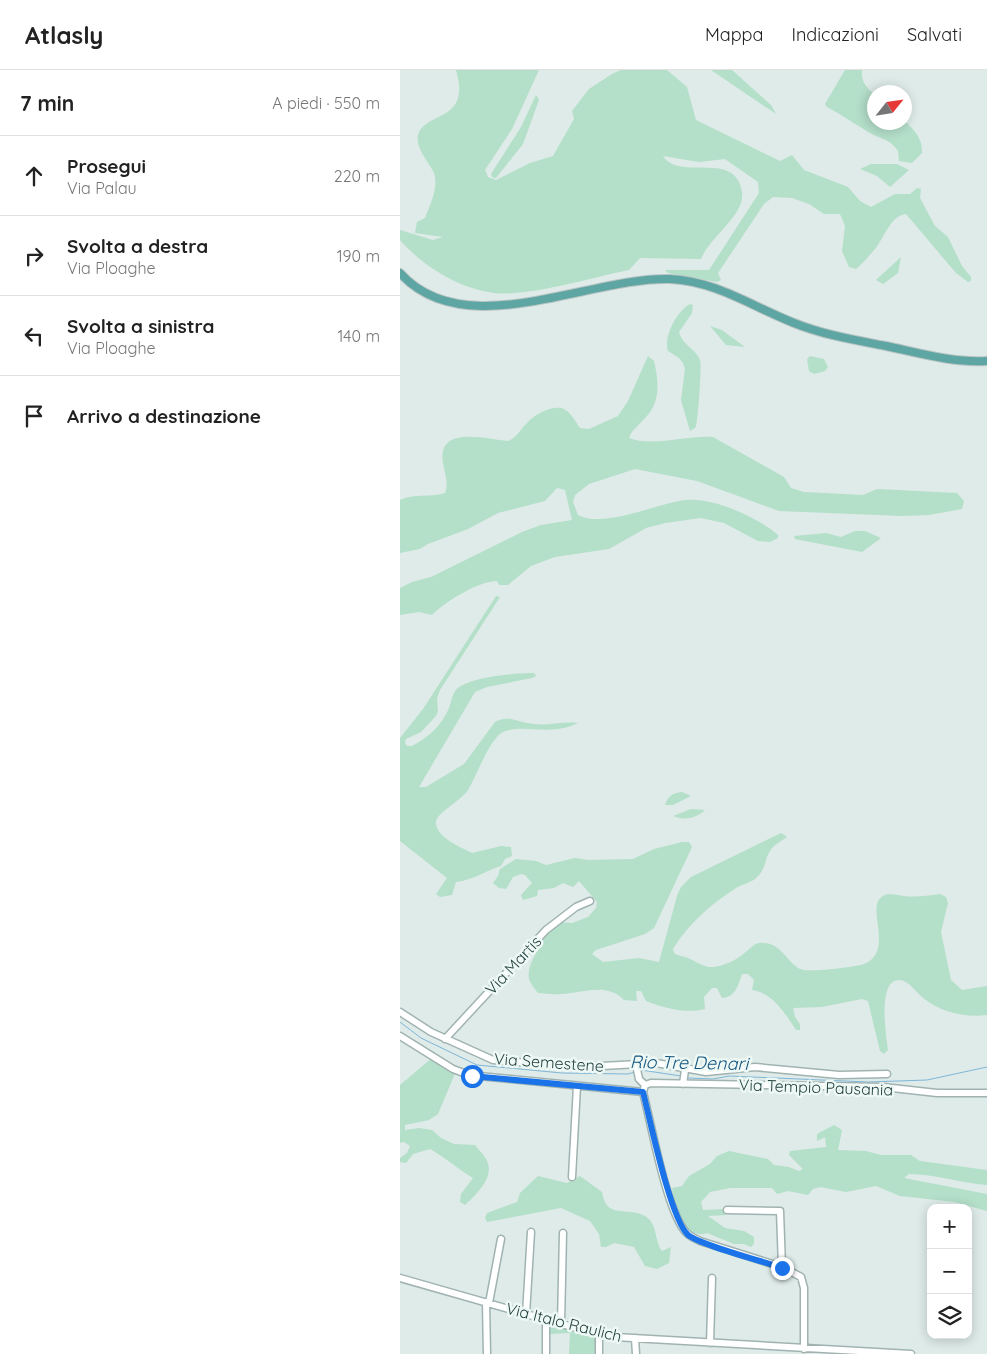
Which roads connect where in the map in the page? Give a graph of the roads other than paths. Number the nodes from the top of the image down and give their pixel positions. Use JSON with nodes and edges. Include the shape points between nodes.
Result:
{"nodes":[{"id":1,"x":400,"y":273,"type":"edge"},
{"id":2,"x":987,"y":361,"type":"edge"},
{"id":3,"x":590,"y":901,"type":"dead end"},
{"id":4,"x":400,"y":1012,"type":"edge"},
{"id":5,"x":400,"y":1036,"type":"edge"},
{"id":6,"x":445,"y":1039,"type":"junction"},
{"id":7,"x":636,"y":1065,"type":"junction"},
{"id":8,"x":685,"y":1070,"type":"junction"},
{"id":9,"x":887,"y":1074,"type":"dead end"},
{"id":10,"x":683,"y":1084,"type":"junction"},
{"id":11,"x":577,"y":1086,"type":"junction"},
{"id":12,"x":644,"y":1088,"type":"junction"},
{"id":13,"x":987,"y":1093,"type":"edge"},
{"id":14,"x":572,"y":1177,"type":"dead end"},
{"id":15,"x":727,"y":1210,"type":"dead end"},
{"id":16,"x":531,"y":1232,"type":"dead end"},
{"id":17,"x":563,"y":1233,"type":"dead end"},
{"id":18,"x":500,"y":1239,"type":"dead end"},
{"id":19,"x":782,"y":1268,"type":"junction"},
{"id":20,"x":400,"y":1278,"type":"edge"},
{"id":21,"x":712,"y":1278,"type":"dead end"},
{"id":22,"x":488,"y":1303,"type":"junction"},
{"id":23,"x":526,"y":1314,"type":"junction"},
{"id":24,"x":546,"y":1320,"type":"junction"},
{"id":25,"x":561,"y":1324,"type":"junction"},
{"id":26,"x":599,"y":1333,"type":"junction"},
{"id":27,"x":635,"y":1338,"type":"junction"},
{"id":28,"x":710,"y":1343,"type":"junction"},
{"id":29,"x":804,"y":1349,"type":"junction"},
{"id":30,"x":487,"y":1354,"type":"edge"},
{"id":31,"x":546,"y":1354,"type":"edge"},
{"id":32,"x":599,"y":1354,"type":"edge"},
{"id":33,"x":636,"y":1354,"type":"edge"},
{"id":34,"x":911,"y":1354,"type":"edge"}],
"edges":[{"from":1,"to":2,"type":"main road","via":[[413,286],[434,297],[492,305],[525,303],[651,280],[689,281],[723,290],[795,323],[834,336],[950,359]]},
{"from":3,"to":6,"type":"street","name":"Via Martis","via":[[576,907],[546,930]]},
{"from":4,"to":6,"type":"street","name":"Via Semestene"},
{"from":5,"to":11,"type":"street","name":"Via Tempio Pausania","via":[[467,1075]]},
{"from":6,"to":7,"type":"street","name":"Via Semestene","via":[[493,1060],[584,1067]]},
{"from":7,"to":8,"type":"street","name":"Via Semestene","via":[[656,1064]]},
{"from":7,"to":12,"type":"street"},
{"from":8,"to":9,"type":"street","name":"Via Semestene","via":[[706,1072],[755,1067],[839,1075]]},
{"from":8,"to":10,"type":"street"},
{"from":10,"to":12,"type":"street","name":"Via Tempio Pausania"},
{"from":10,"to":13,"type":"street","name":"Via Tempio Pausania","via":[[883,1087],[937,1093]]},
{"from":11,"to":12,"type":"street","name":"Via Tempio Pausania"},
{"from":11,"to":14,"type":"street"},
{"from":12,"to":19,"type":"street","via":[[665,1177],[685,1231],[700,1241]]},
{"from":15,"to":19,"type":"street","via":[[780,1211]]},
{"from":16,"to":23,"type":"street"},
{"from":17,"to":25,"type":"street"},
{"from":18,"to":22,"type":"street"},
{"from":19,"to":29,"type":"street","via":[[800,1276],[803,1282]]},
{"from":20,"to":22,"type":"street","name":"Via Italo Raulich"},
{"from":21,"to":28,"type":"street"},
{"from":22,"to":23,"type":"street","name":"Via Italo Raulich"},
{"from":22,"to":30,"type":"street"},
{"from":23,"to":24,"type":"street","name":"Via Italo Raulich"},
{"from":24,"to":25,"type":"street","name":"Via Italo Raulich"},
{"from":24,"to":31,"type":"street"},
{"from":25,"to":26,"type":"street","name":"Via Italo Raulich"},
{"from":26,"to":27,"type":"street","name":"Via Italo Raulich"},
{"from":26,"to":32,"type":"street"},
{"from":27,"to":28,"type":"street","name":"Via Italo Raulich"},
{"from":27,"to":33,"type":"street"},
{"from":28,"to":29,"type":"street","name":"Via Italo Raulich"},
{"from":29,"to":34,"type":"street","name":"Via Italo Raulich"}]}
